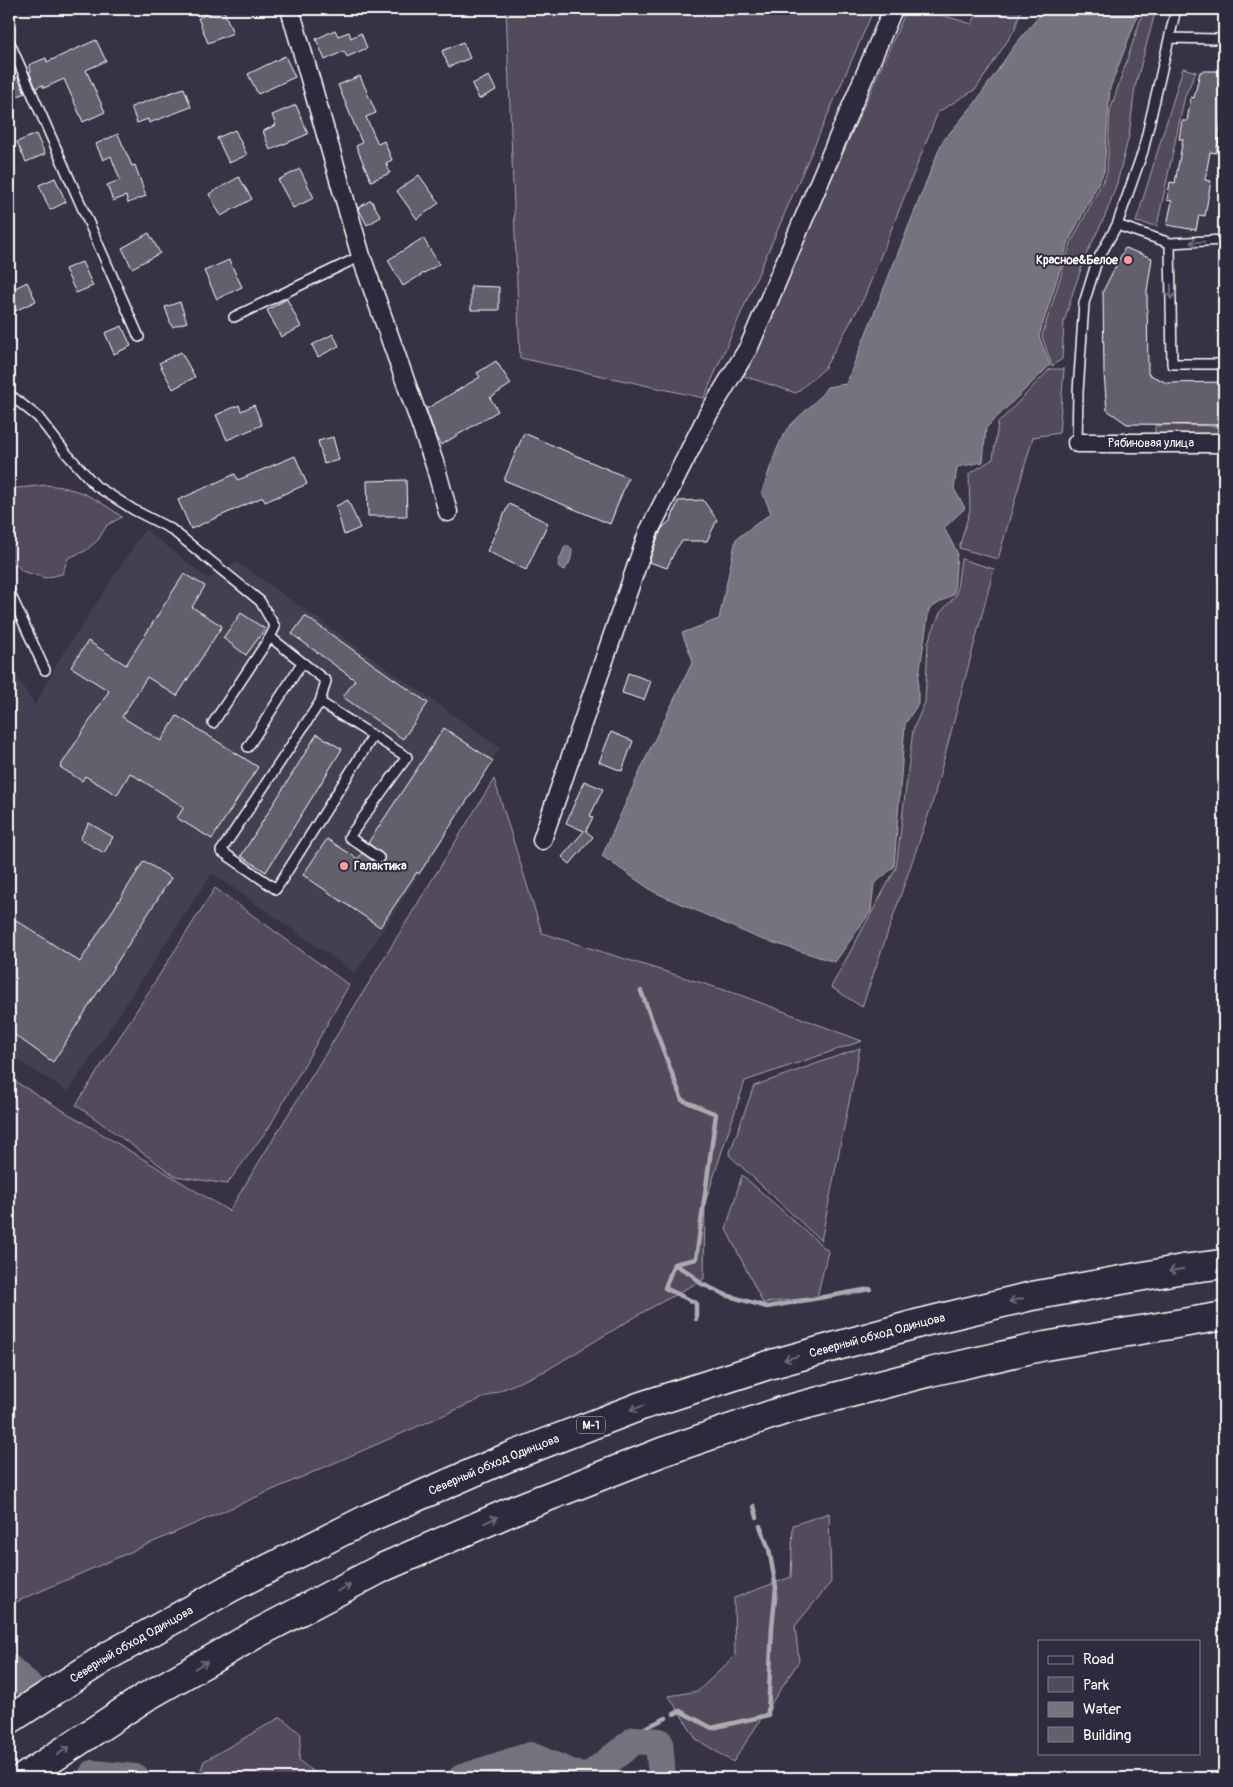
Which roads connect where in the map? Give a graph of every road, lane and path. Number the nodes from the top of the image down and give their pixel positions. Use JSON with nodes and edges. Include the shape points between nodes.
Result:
{"nodes":[{"id":1,"x":290,"y":9,"type":"edge"},
{"id":2,"x":893,"y":9,"type":"edge"},
{"id":3,"x":1176,"y":9,"type":"edge"},
{"id":4,"x":1170,"y":38,"type":"junction"},
{"id":5,"x":1216,"y":39,"type":"dead end"},
{"id":6,"x":9,"y":41,"type":"edge"},
{"id":7,"x":1117,"y":226,"type":"junction"},
{"id":8,"x":1224,"y":240,"type":"edge"},
{"id":9,"x":1170,"y":243,"type":"junction"},
{"id":10,"x":361,"y":256,"type":"junction"},
{"id":11,"x":234,"y":317,"type":"dead end"},
{"id":12,"x":139,"y":337,"type":"dead end"},
{"id":13,"x":1224,"y":364,"type":"edge"},
{"id":14,"x":9,"y":394,"type":"edge"},
{"id":15,"x":1224,"y":443,"type":"edge"},
{"id":16,"x":1076,"y":444,"type":"joint"},
{"id":17,"x":448,"y":512,"type":"dead end"},
{"id":18,"x":9,"y":591,"type":"edge"},
{"id":19,"x":13,"y":612,"type":"edge"},
{"id":20,"x":270,"y":637,"type":"junction"},
{"id":21,"x":302,"y":663,"type":"junction"},
{"id":22,"x":45,"y":670,"type":"dead end"},
{"id":23,"x":320,"y":702,"type":"junction"},
{"id":24,"x":213,"y":724,"type":"dead end"},
{"id":25,"x":373,"y":736,"type":"junction"},
{"id":26,"x":248,"y":747,"type":"dead end"},
{"id":27,"x":542,"y":840,"type":"dead end"},
{"id":28,"x":379,"y":858,"type":"dead end"},
{"id":29,"x":1224,"y":1264,"type":"edge"},
{"id":30,"x":1224,"y":1316,"type":"edge"},
{"id":31,"x":9,"y":1720,"type":"edge"},
{"id":32,"x":22,"y":1778,"type":"edge"}],
"edges":[{"from":1,"to":10,"type":"street"},
{"from":2,"to":27,"type":"street","via":[[749,347],[707,416],[648,533]]},
{"from":3,"to":4,"type":"lane"},
{"from":4,"to":5,"type":"lane"},
{"from":4,"to":7,"type":"lane","via":[[1143,151]]},
{"from":6,"to":12,"type":"lane"},
{"from":7,"to":9,"type":"lane"},
{"from":7,"to":16,"type":"lane","via":[[1096,261],[1084,303]]},
{"from":8,"to":9,"type":"lane","one_way":true},
{"from":9,"to":13,"type":"lane","one_way":true,"via":[[1172,364]]},
{"from":10,"to":11,"type":"lane"},
{"from":10,"to":17,"type":"street","via":[[435,464]]},
{"from":14,"to":20,"type":"lane","via":[[38,417],[96,486],[170,528],[260,601],[275,627]]},
{"from":15,"to":16,"type":"street","name":"Рябиновая улица"},
{"from":18,"to":19,"type":"lane"},
{"from":19,"to":22,"type":"lane"},
{"from":20,"to":21,"type":"lane"},
{"from":20,"to":24,"type":"lane"},
{"from":21,"to":23,"type":"lane","via":[[326,681]]},
{"from":21,"to":26,"type":"lane"},
{"from":23,"to":25,"type":"lane"},
{"from":23,"to":25,"type":"lane","via":[[222,851],[276,888]]},
{"from":25,"to":28,"type":"lane","via":[[407,757],[349,837]]},
{"from":29,"to":31,"type":"highway","name":"Северный обход Одинцова","number":"М-1","one_way":true,"via":[[1013,1300],[772,1364],[641,1406],[504,1459],[362,1522],[230,1588],[117,1651]]},
{"from":32,"to":30,"type":"highway","one_way":true,"via":[[144,1698],[256,1634],[376,1572],[518,1508],[662,1452],[785,1410],[930,1372],[1045,1346]]}]}
